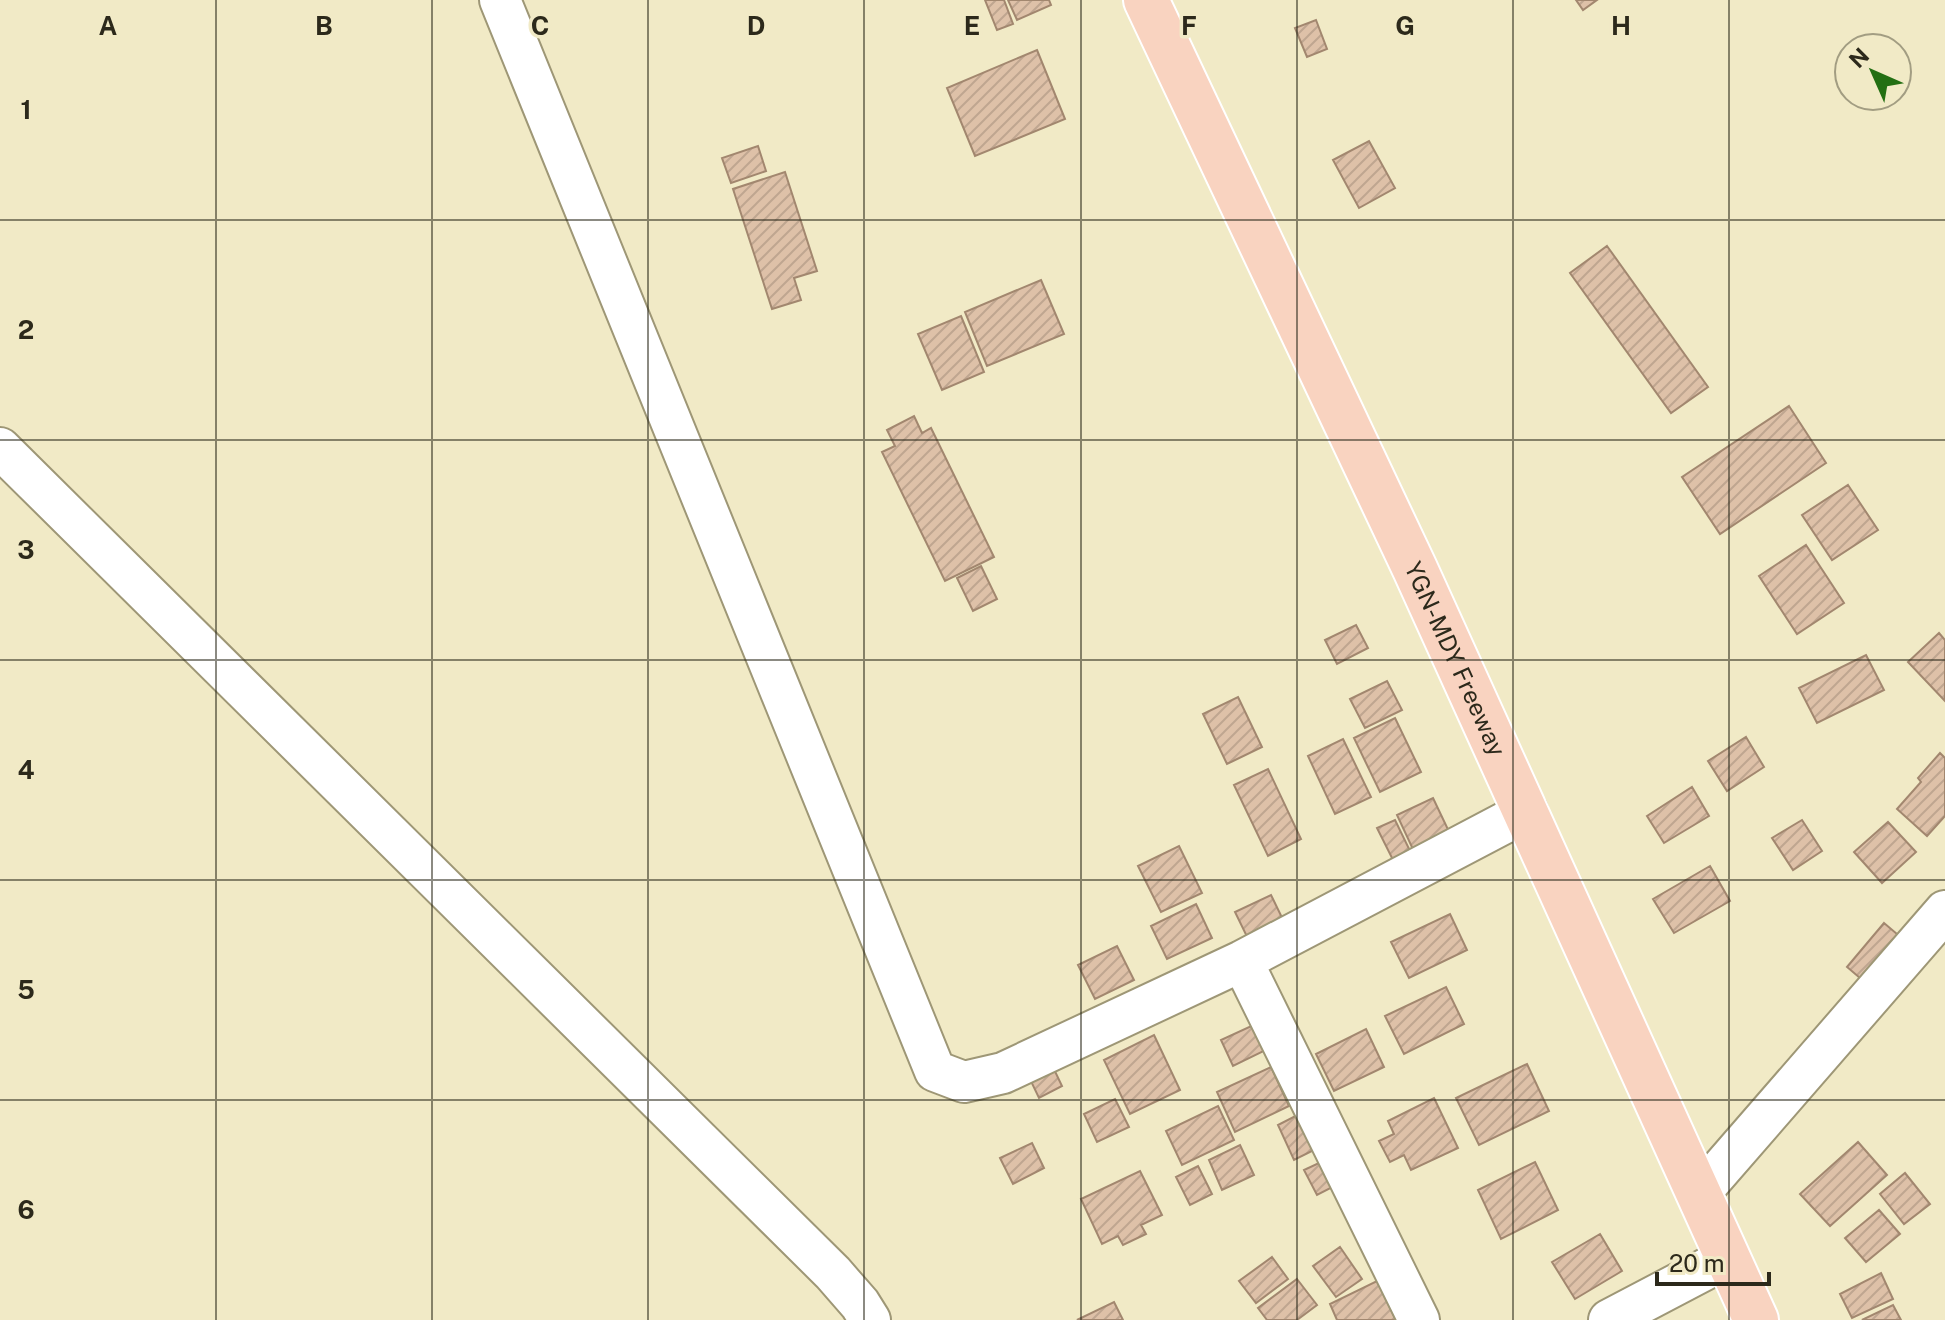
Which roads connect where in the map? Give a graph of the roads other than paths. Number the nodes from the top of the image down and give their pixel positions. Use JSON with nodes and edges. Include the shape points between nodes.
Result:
{"nodes":[{"id":1,"x":500,"y":0,"type":"edge"},
{"id":2,"x":1146,"y":0,"type":"edge"},
{"id":3,"x":0,"y":448,"type":"edge"},
{"id":4,"x":1527,"y":811,"type":"junction"},
{"id":5,"x":1945,"y":911,"type":"edge"},
{"id":6,"x":1242,"y":961,"type":"junction"},
{"id":7,"x":1700,"y":1193,"type":"junction"},
{"id":8,"x":1727,"y":1258,"type":"junction"},
{"id":9,"x":870,"y":1320,"type":"edge"},
{"id":10,"x":1419,"y":1320,"type":"edge"},
{"id":11,"x":1609,"y":1320,"type":"edge"},
{"id":12,"x":1756,"y":1320,"type":"edge"}],
"edges":[{"from":1,"to":6,"type":"street","via":[[935,1071],[964,1082],[1003,1073]]},
{"from":2,"to":4,"type":"main road","name":"YGN-MDY Freeway"},
{"from":3,"to":9,"type":"street","via":[[833,1273]]},
{"from":4,"to":6,"type":"street"},
{"from":4,"to":7,"type":"main road","name":"YGN-MDY Freeway"},
{"from":5,"to":7,"type":"street"},
{"from":6,"to":10,"type":"street"},
{"from":7,"to":8,"type":"main road","name":"YGN-MDY Freeway"},
{"from":8,"to":11,"type":"street"},
{"from":8,"to":12,"type":"main road","name":"YGN-MDY Freeway"}]}
